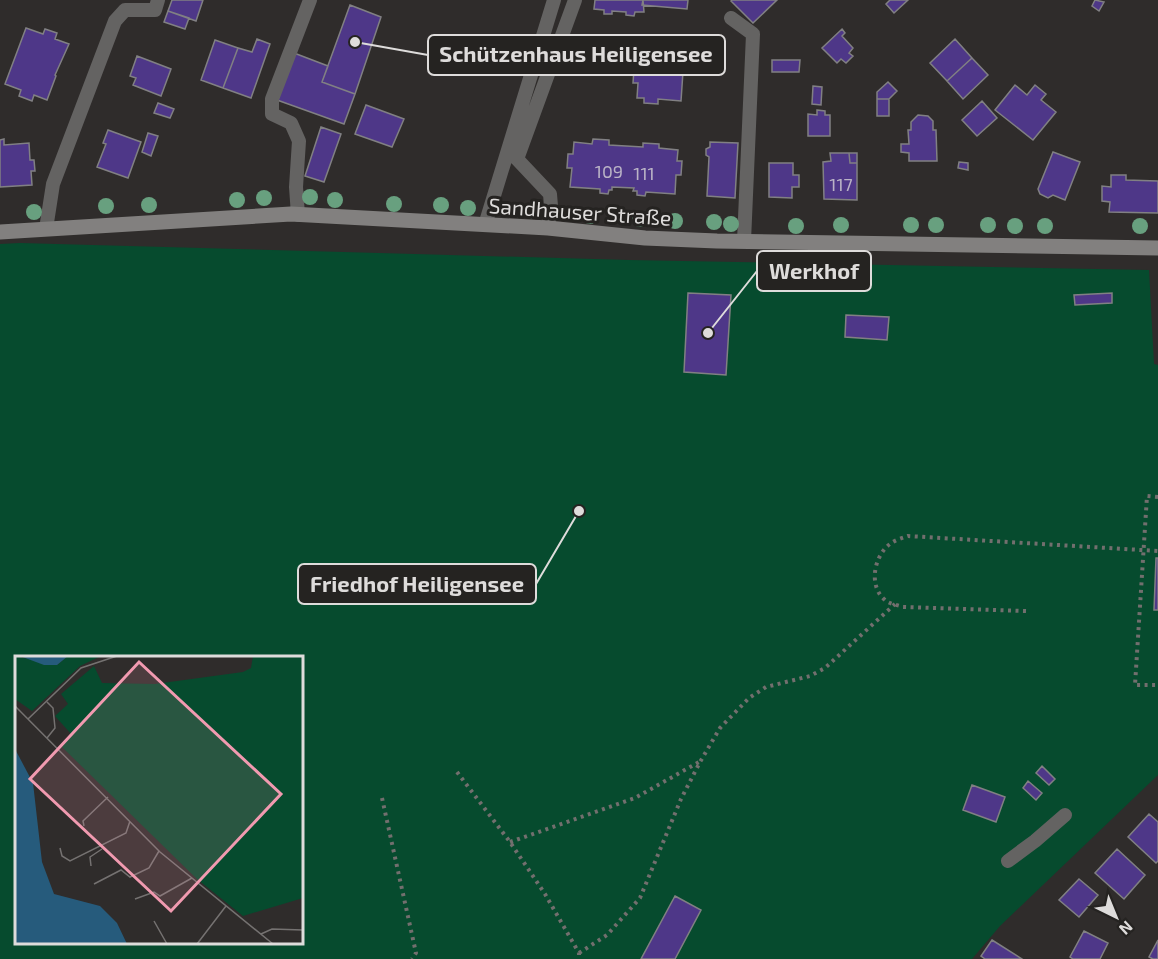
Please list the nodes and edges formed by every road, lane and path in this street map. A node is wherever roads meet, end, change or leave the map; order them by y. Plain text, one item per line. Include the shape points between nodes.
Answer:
1 (158, 0) edge
2 (310, 0) edge
3 (554, 0) edge
4 (575, 0) edge
5 (731, 18) dead end
6 (298, 215) junction
7 (485, 225) junction
8 (548, 228) junction
9 (46, 229) junction
10 (0, 232) edge
11 (744, 241) junction
12 (1158, 248) edge
13 (1158, 497) edge
14 (1143, 550) junction
15 (1158, 551) edge
16 (894, 604) junction
17 (1026, 611) dead end
18 (1158, 685) edge
19 (700, 762) junction
20 (457, 772) dead end
21 (382, 798) dead end
22 (1065, 815) dead end
23 (510, 842) junction
24 (1008, 861) dead end
25 (579, 956) edge
26 (412, 959) edge

1 - 9 lane via 155,10 125,10 115,21 53,184
2 - 6 lane via 272,99 272,114 291,123 299,141
3 - 7 lane
4 - 8 lane via 517,159 550,194
5 - 11 lane via 753,34
6 - 7 main road, Sandhauser Straße
6 - 9 main road, Sandhauser Straße
7 - 8 main road, Sandhauser Straße
8 - 11 main road, Sandhauser Straße via 645,238
9 - 10 main road, Sandhauser Straße
11 - 12 main road, Sandhauser Straße
13 - 14 path via 1147,496
14 - 15 path
14 - 16 path via 908,536 890,543 879,556 875,570 876,585 885,600
14 - 18 path via 1135,685
16 - 17 path
16 - 19 path via 825,668 810,676 766,687 749,698 720,728
19 - 23 path via 635,798
19 - 25 path via 640,898 607,935
20 - 23 path
21 - 26 path via 416,953
22 - 24 lane
23 - 25 path

